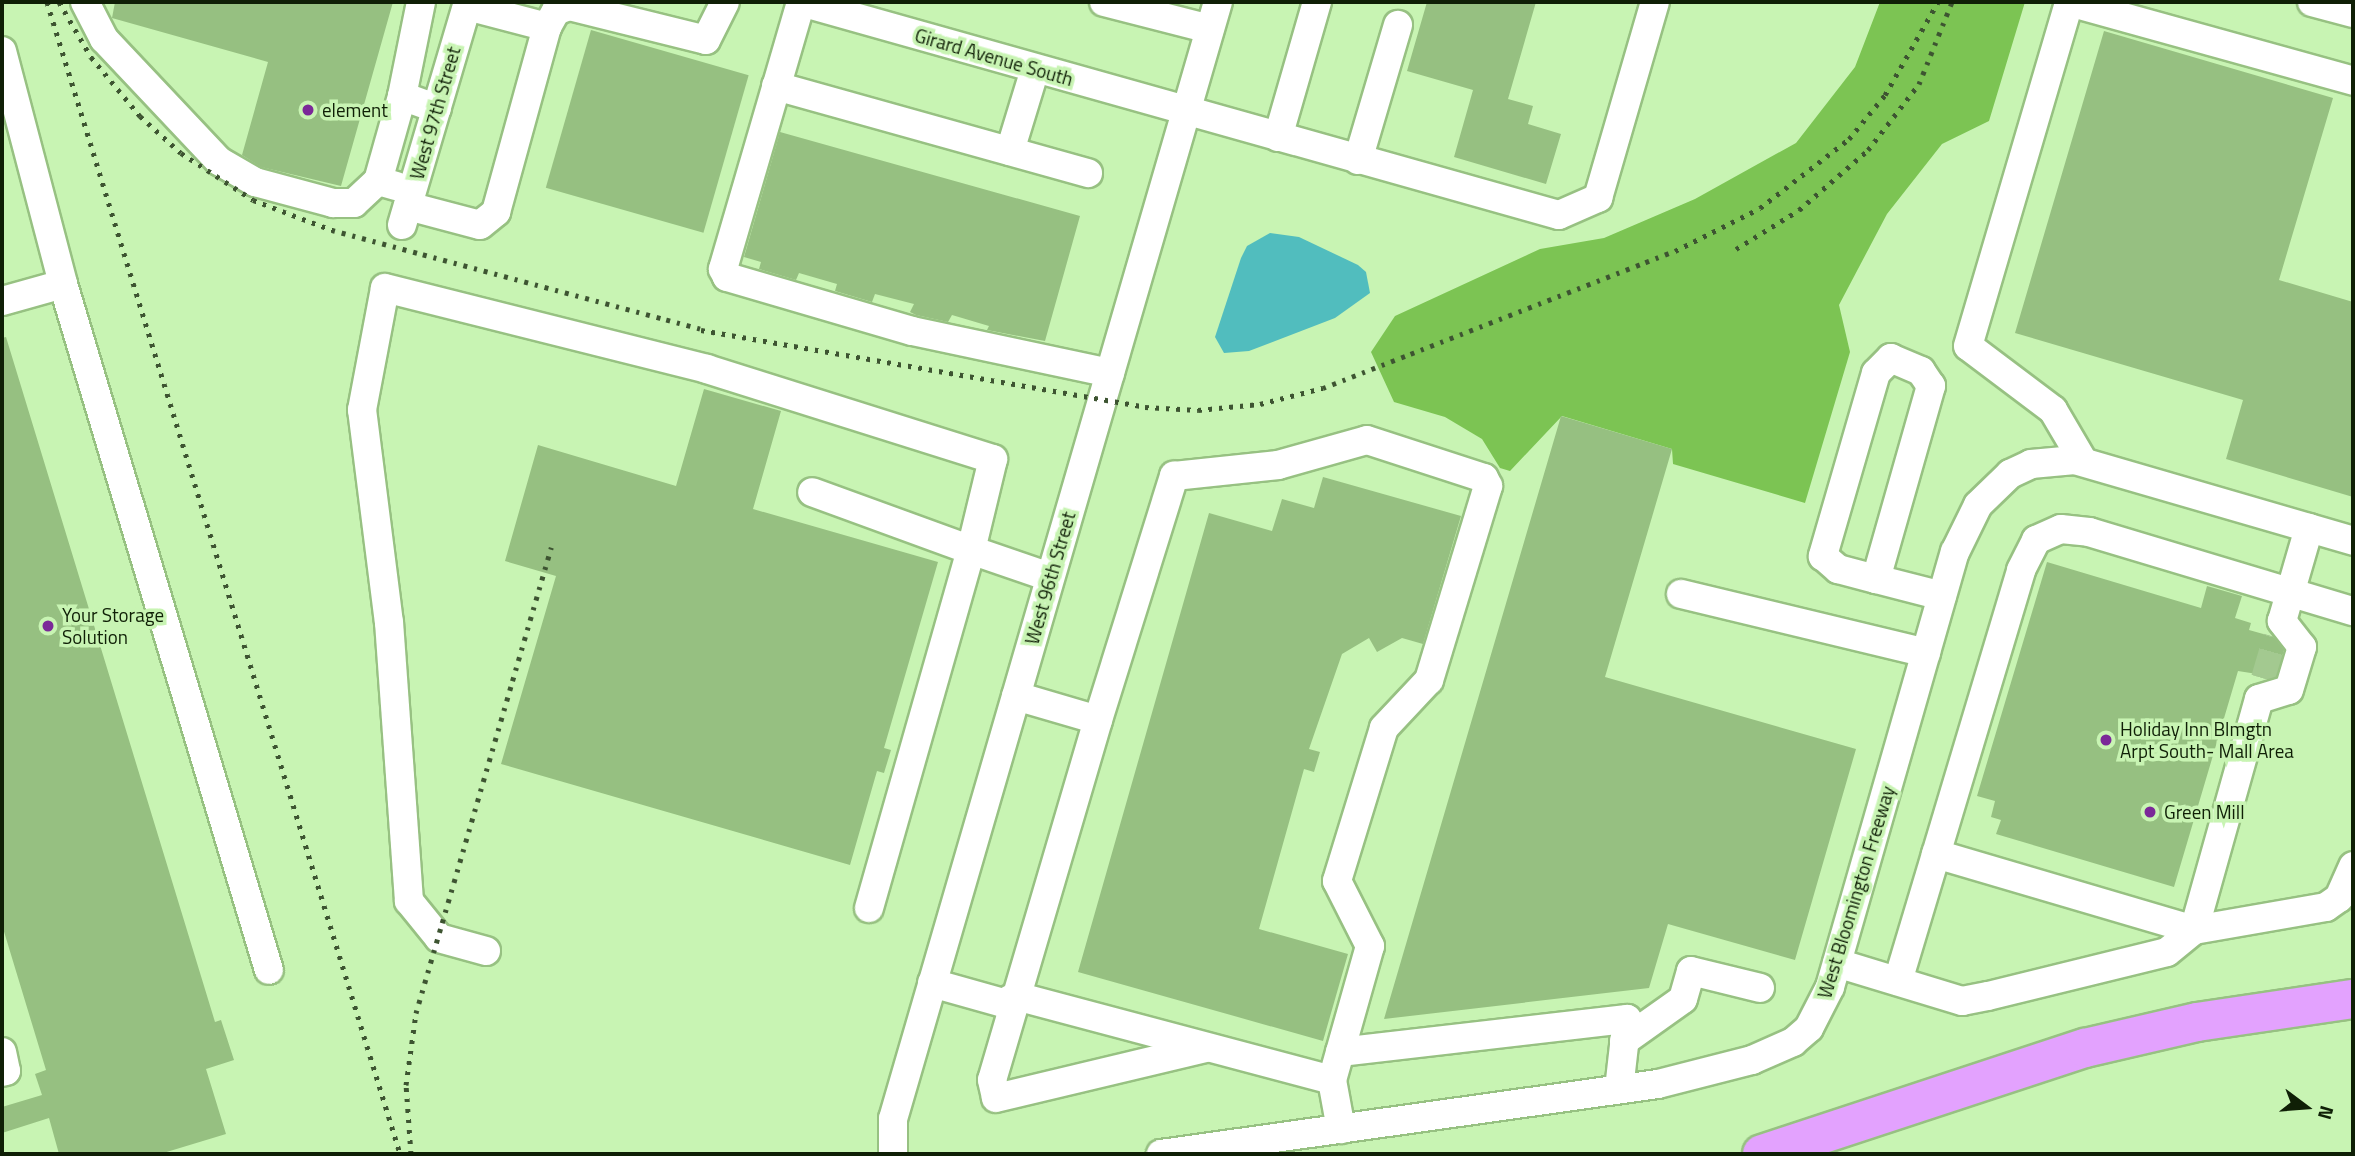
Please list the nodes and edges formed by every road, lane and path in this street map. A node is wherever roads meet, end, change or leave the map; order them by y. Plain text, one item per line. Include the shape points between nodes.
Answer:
1 (85, 2) edge
2 (421, 2) edge
3 (725, 2) edge
4 (801, 2) edge
5 (1104, 2) edge
6 (1218, 2) edge
7 (1317, 2) edge
8 (1655, 2) edge
9 (2312, 2) edge
10 (468, 4) edge
11 (875, 12) edge
12 (2353, 13) edge
13 (1398, 25) dead end
14 (547, 27) junction
15 (1210, 29) junction
16 (2, 51) edge
17 (1035, 69) junction
18 (2353, 81) edge
19 (776, 86) junction
20 (402, 96) junction
21 (437, 109) junction
22 (1186, 113) junction
23 (1278, 137) junction
24 (14, 141) edge
25 (1010, 151) junction
26 (1358, 160) junction
27 (1088, 173) dead end
28 (378, 181) junction
29 (408, 207) junction
30 (63, 284) junction
31 (2, 301) edge
32 (1110, 373) junction
33 (2083, 461) junction
34 (812, 492) dead end
35 (2309, 527) junction
36 (2353, 541) edge
37 (971, 550) junction
38 (1050, 578) junction
39 (1876, 579) junction
40 (2290, 592) junction
41 (1681, 594) dead end
42 (1942, 596) junction
43 (2353, 611) edge
44 (1926, 653) junction
45 (1016, 696) junction
46 (1098, 720) junction
47 (1936, 854) junction
48 (2353, 866) edge
49 (869, 908) dead end
50 (2193, 930) junction
51 (486, 951) dead end
52 (1837, 963) junction
53 (269, 970) dead end
54 (1898, 981) junction
55 (932, 983) junction
56 (1760, 988) dead end
57 (1016, 996) junction
58 (2353, 999) edge
59 (1624, 1041) junction
60 (1206, 1048) junction
61 (2, 1052) edge
62 (1340, 1052) junction
63 (2, 1072) edge
64 (1332, 1080) junction
65 (1619, 1089) junction
66 (1341, 1129) junction
67 (893, 1154) edge
68 (1161, 1154) edge
69 (1762, 1154) edge

1 - 28 street via 104,39 219,161 255,182 333,203 354,203
2 - 20 street
3 - 14 street via 706,40 569,6 556,12
4 - 11 street, Girard Avenue South
4 - 19 street
5 - 15 street
6 - 15 street, West 96th Street
7 - 23 street
8 - 26 street, Girard Avenue South via 1598,198 1580,210 1559,215
9 - 12 street
10 - 14 street
10 - 21 street, West 97th Street
11 - 17 street, Girard Avenue South
13 - 26 street
14 - 29 street via 496,212 480,225
15 - 22 street, West 96th Street
16 - 24 street
17 - 22 street, Girard Avenue South
17 - 25 street
18 - 33 street via 2069,2 1968,345 2053,410
19 - 25 street
19 - 32 street via 723,269 727,277 912,331
20 - 21 street
20 - 28 street
21 - 29 street, West 97th Street
22 - 23 street, Girard Avenue South
22 - 32 street, West 96th Street
23 - 26 street, Girard Avenue South
24 - 30 street
25 - 27 street
28 - 29 street
30 - 31 street
30 - 53 street
32 - 38 street, West 96th Street
33 - 35 street, West Bloomington Freeway
33 - 42 street, West Bloomington Freeway via 2031,464 1995,486 1965,527
34 - 37 street
35 - 36 street, West Bloomington Freeway
35 - 40 street
37 - 38 street
37 - 49 street
37 - 51 street via 993,459 707,369 385,288 370,343 362,410 389,623 410,901 439,938
38 - 45 street, West 96th Street
39 - 39 street via 1838,569 1823,556 1875,373 1891,358 1921,371 1931,386
39 - 42 street
40 - 43 street
40 - 47 street via 2089,532 2061,529 2036,540 2021,570
40 - 50 street via 2279,630 2302,647 2289,690 2262,689
41 - 44 street
42 - 44 street, West Bloomington Freeway
44 - 52 street, West Bloomington Freeway
45 - 46 street
45 - 55 street, West 96th Street
46 - 57 street
46 - 62 street via 1174,476 1278,465 1367,440 1484,478 1488,486 1429,680 1384,727 1337,881 1370,946
47 - 50 street
47 - 54 street
48 - 50 street via 2339,898 2326,907
50 - 54 street via 2167,951 1962,1001
52 - 54 street
52 - 65 street, West Bloomington Freeway via 1821,1008 1793,1042 1711,1072
55 - 57 street via 1003,1003
55 - 67 street, West 96th Street via 893,1119
56 - 59 street via 1691,971 1683,999
57 - 60 street
57 - 60 street via 992,1080 996,1098
58 - 69 highway via 2197,1022 2085,1048
59 - 62 street via 1627,1019
59 - 65 street
60 - 64 street
61 - 63 street via 6,1071
62 - 64 street
64 - 66 street
65 - 66 street, West Bloomington Freeway
66 - 68 street, West Bloomington Freeway

